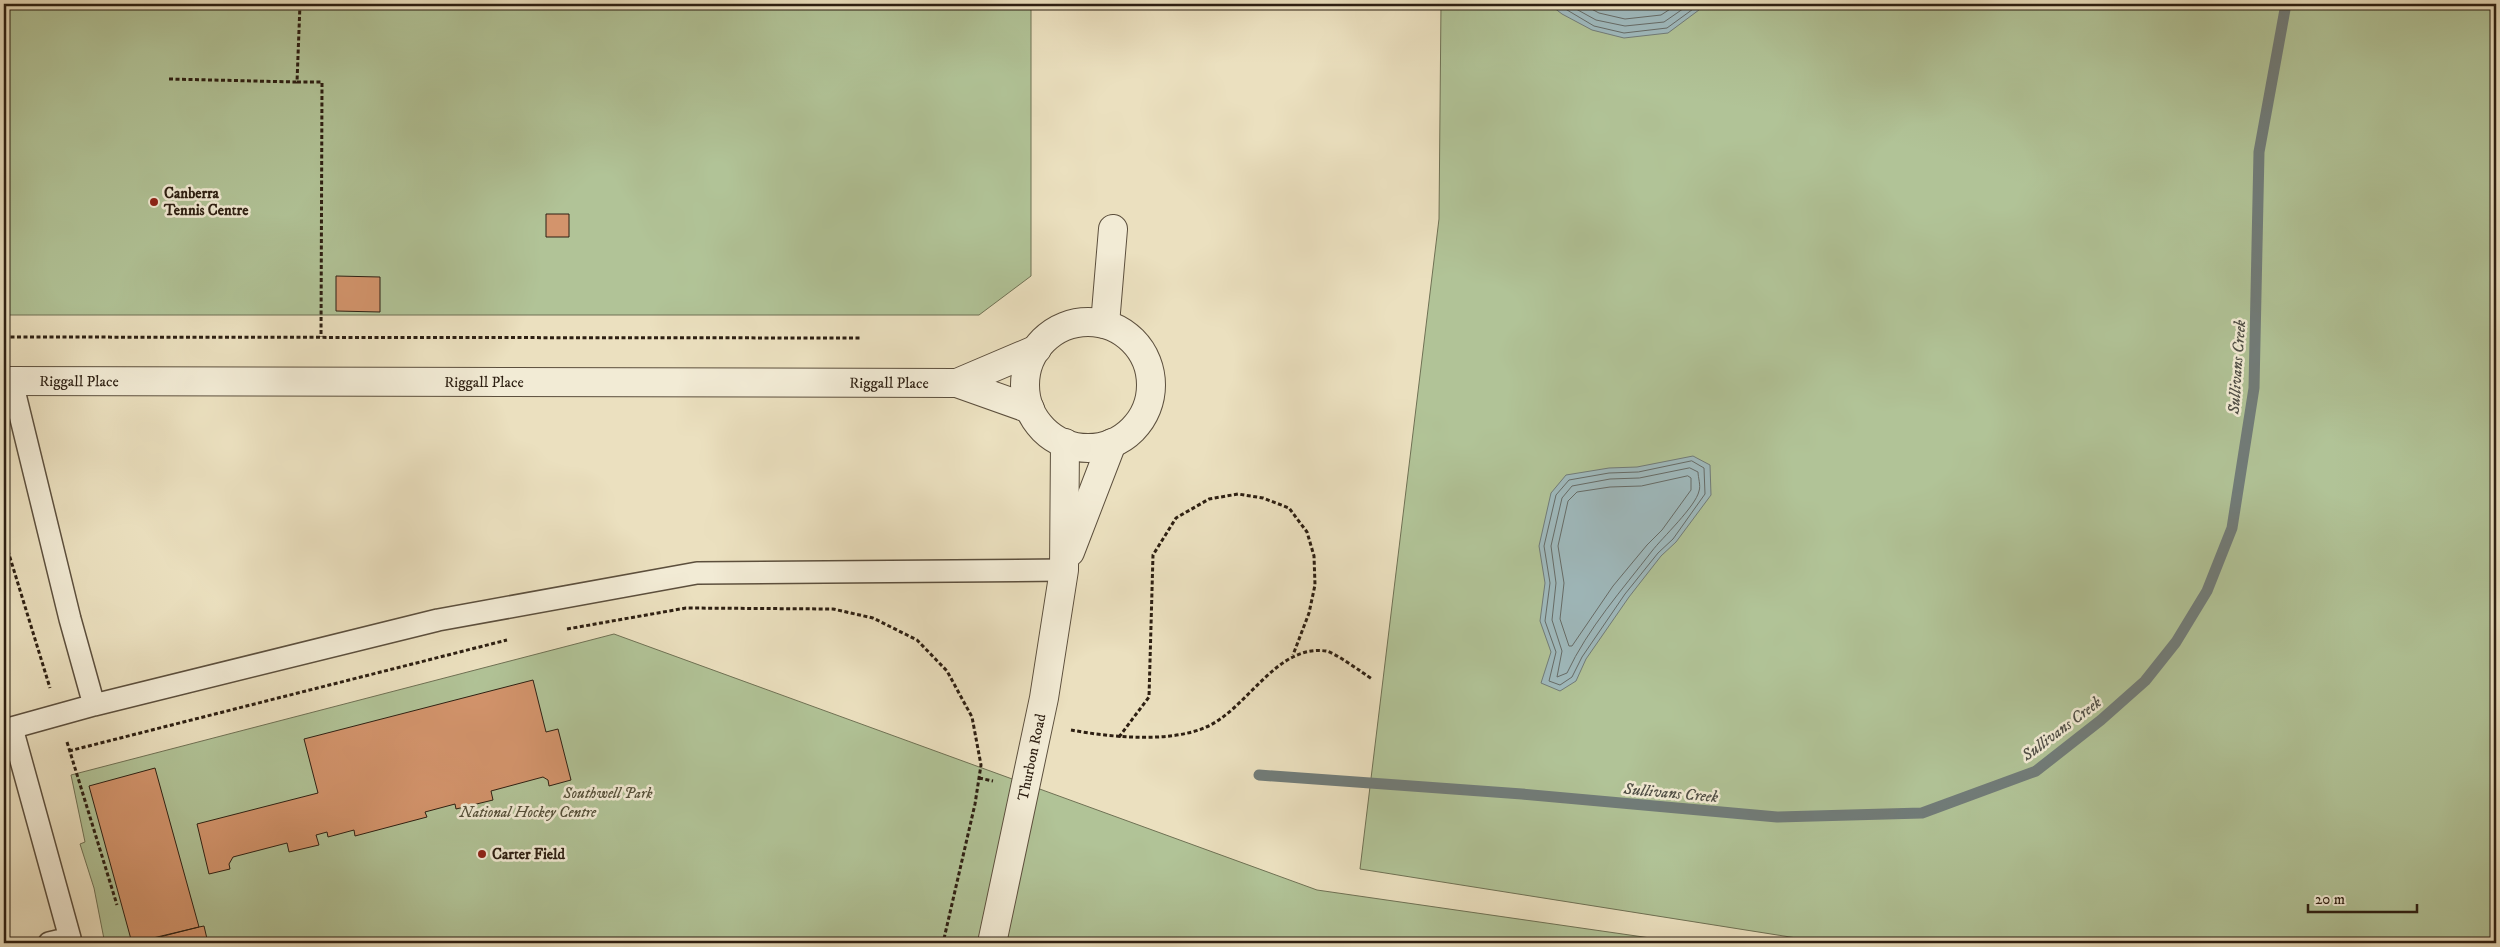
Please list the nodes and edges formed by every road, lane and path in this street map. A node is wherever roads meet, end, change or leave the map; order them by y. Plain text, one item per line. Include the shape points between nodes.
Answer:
1 (300, 4) edge
2 (169, 79) dead end
3 (297, 82) junction
4 (1113, 230) dead end
5 (1105, 324) junction
6 (4, 337) edge
7 (321, 337) junction
8 (862, 338) dead end
9 (1037, 349) junction
10 (6, 383) edge
11 (957, 383) junction
12 (1030, 409) junction
13 (1112, 442) junction
14 (1065, 443) junction
15 (1064, 570) junction
16 (563, 630) dead end
17 (515, 639) dead end
18 (1293, 655) junction
19 (1372, 679) dead end
20 (94, 705) junction
21 (1039, 722) junction
22 (8, 729) edge
23 (1119, 737) junction
24 (69, 751) dead end
25 (49, 943) edge
26 (943, 943) edge
27 (992, 943) edge

1 - 3 path
2 - 3 path
3 - 7 path via 322,82
4 - 5 street
5 - 9 street via 1067,325 1050,335
5 - 13 street via 1123,332 1138,345 1148,362 1152,381 1150,400 1142,418 1129,433
6 - 7 path
7 - 8 path
9 - 11 street, Riggall Place
9 - 12 street via 1026,381
10 - 11 street, Riggall Place
10 - 20 lane
11 - 12 street, Riggall Place
12 - 14 street via 1038,423
13 - 14 street via 1097,447
13 - 15 street, Thurbon Road
14 - 15 street, Thurbon Road
15 - 20 lane via 697,573 438,620
15 - 21 street, Thurbon Road
16 - 26 path via 686,608 833,609 873,618 917,640 947,671 972,717 981,764
17 - 24 path
18 - 19 path via 1327,651
18 - 23 path via 1231,711 1204,728 1176,735
18 - 23 path via 1309,613 1315,585 1314,556 1307,532 1289,508 1263,498 1238,494 1209,499 1176,518 1154,555 1149,697
20 - 22 lane
21 - 23 path
21 - 27 street, Thurbon Road
22 - 25 lane via 70,938

